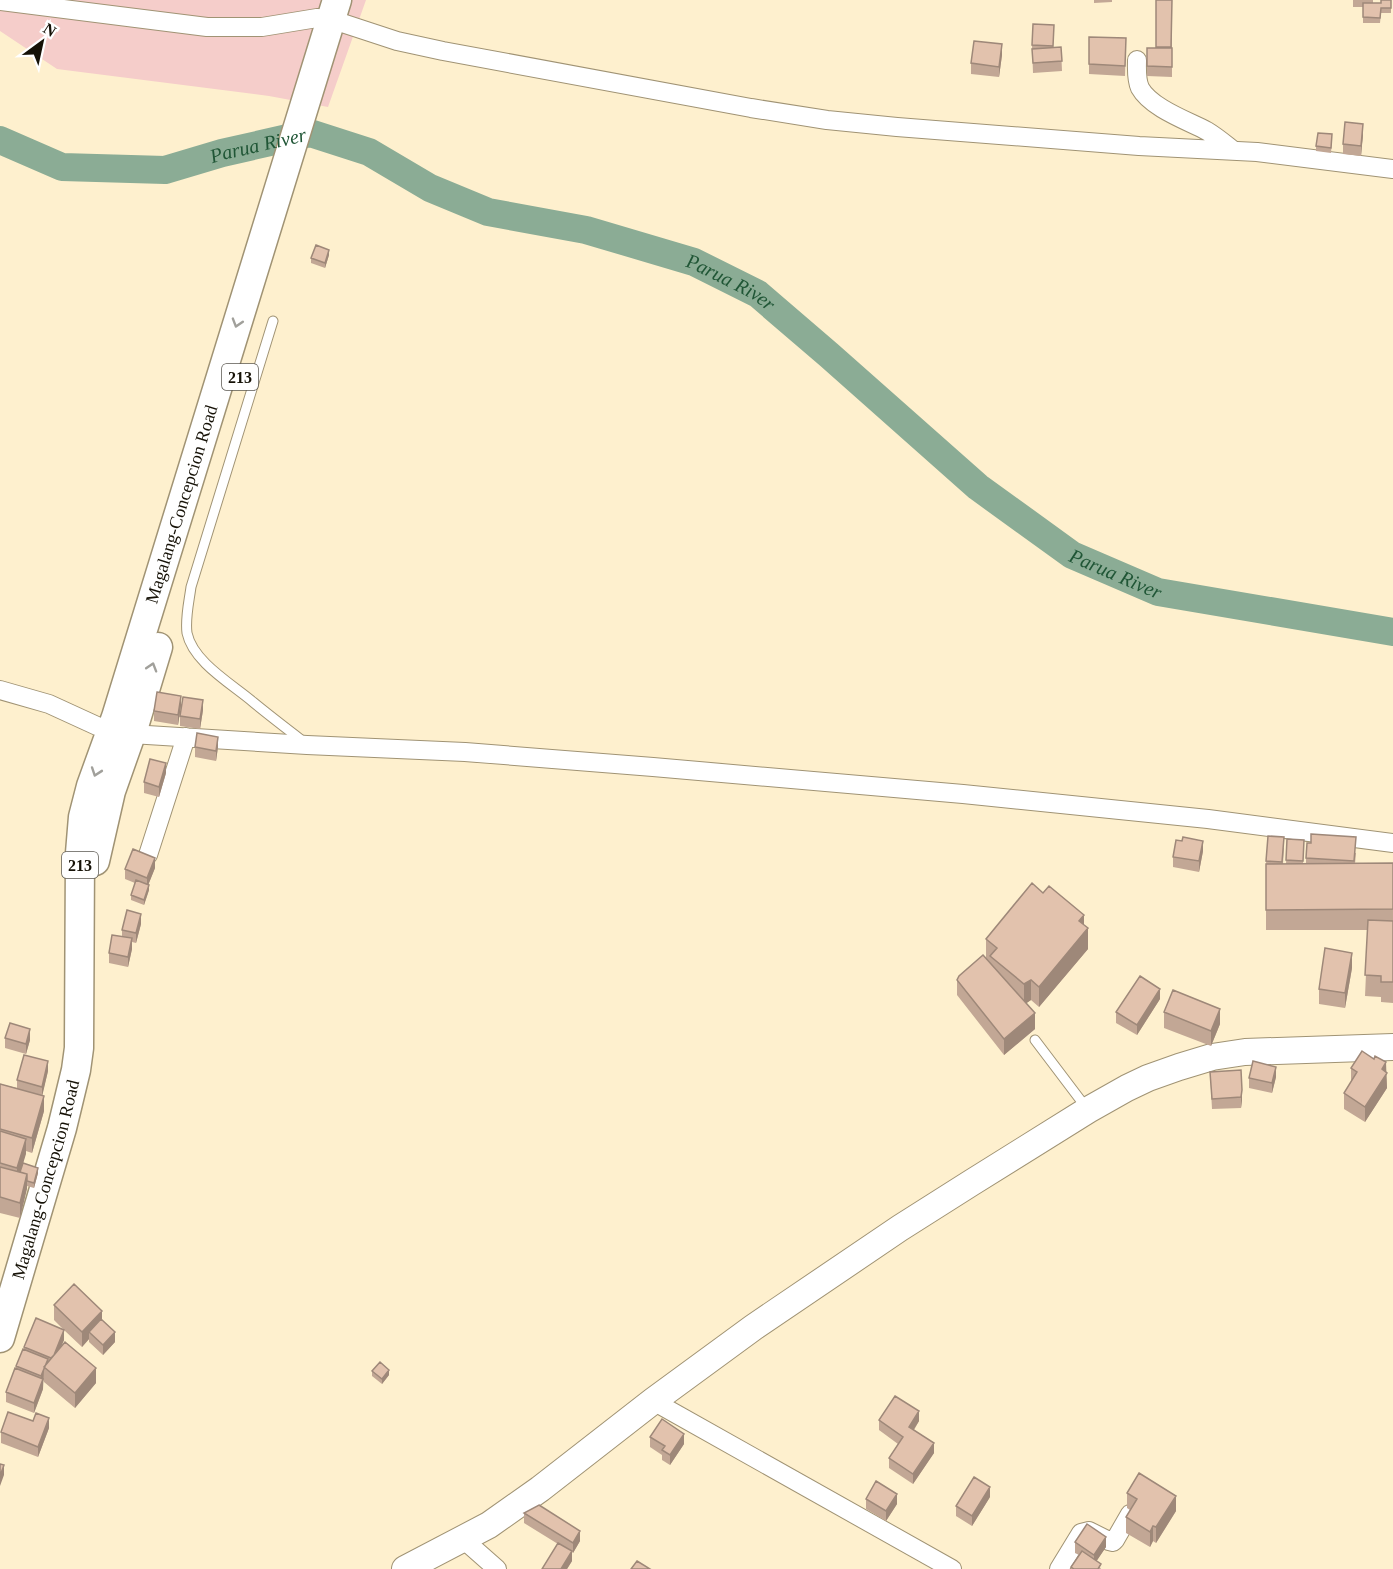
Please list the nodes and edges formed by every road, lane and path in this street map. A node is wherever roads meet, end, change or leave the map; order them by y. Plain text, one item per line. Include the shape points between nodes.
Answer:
1 (0, 1) edge
2 (340, 17) edge
3 (1137, 60) dead end
4 (1234, 151) junction
5 (1393, 169) edge
6 (273, 321) dead end
7 (0, 690) edge
8 (123, 726) junction
9 (186, 737) junction
10 (307, 745) junction
11 (1393, 843) edge
12 (148, 855) edge
13 (1035, 1040) dead end
14 (1393, 1047) edge
15 (1088, 1110) junction
16 (0, 1338) edge
17 (653, 1401) junction
18 (1130, 1514) edge
19 (463, 1539) junction
20 (405, 1569) edge
21 (497, 1569) edge
22 (952, 1569) edge
23 (1059, 1569) edge

1 - 2 street via 207,27 262,27
2 - 4 street via 397,41 826,120
2 - 8 main road, Magalang-Concepcion Road / 213
3 - 4 street via 1137,77 1145,95
4 - 5 street
6 - 10 lane via 191,587 186,622 191,645 200,657
7 - 8 street via 50,704 98,726
8 - 9 street
8 - 16 main road, Magalang-Concepcion Road / 213 via 91,786 83,817 76,1070
9 - 10 street
9 - 12 street
10 - 11 street via 555,759 951,793 1208,819
13 - 15 lane
14 - 15 street via 1245,1052 1212,1058 1148,1078
15 - 17 street via 900,1228
17 - 19 street via 515,1507
17 - 22 street
18 - 23 street via 1113,1542 1089,1531 1081,1533
19 - 20 street
19 - 21 street

